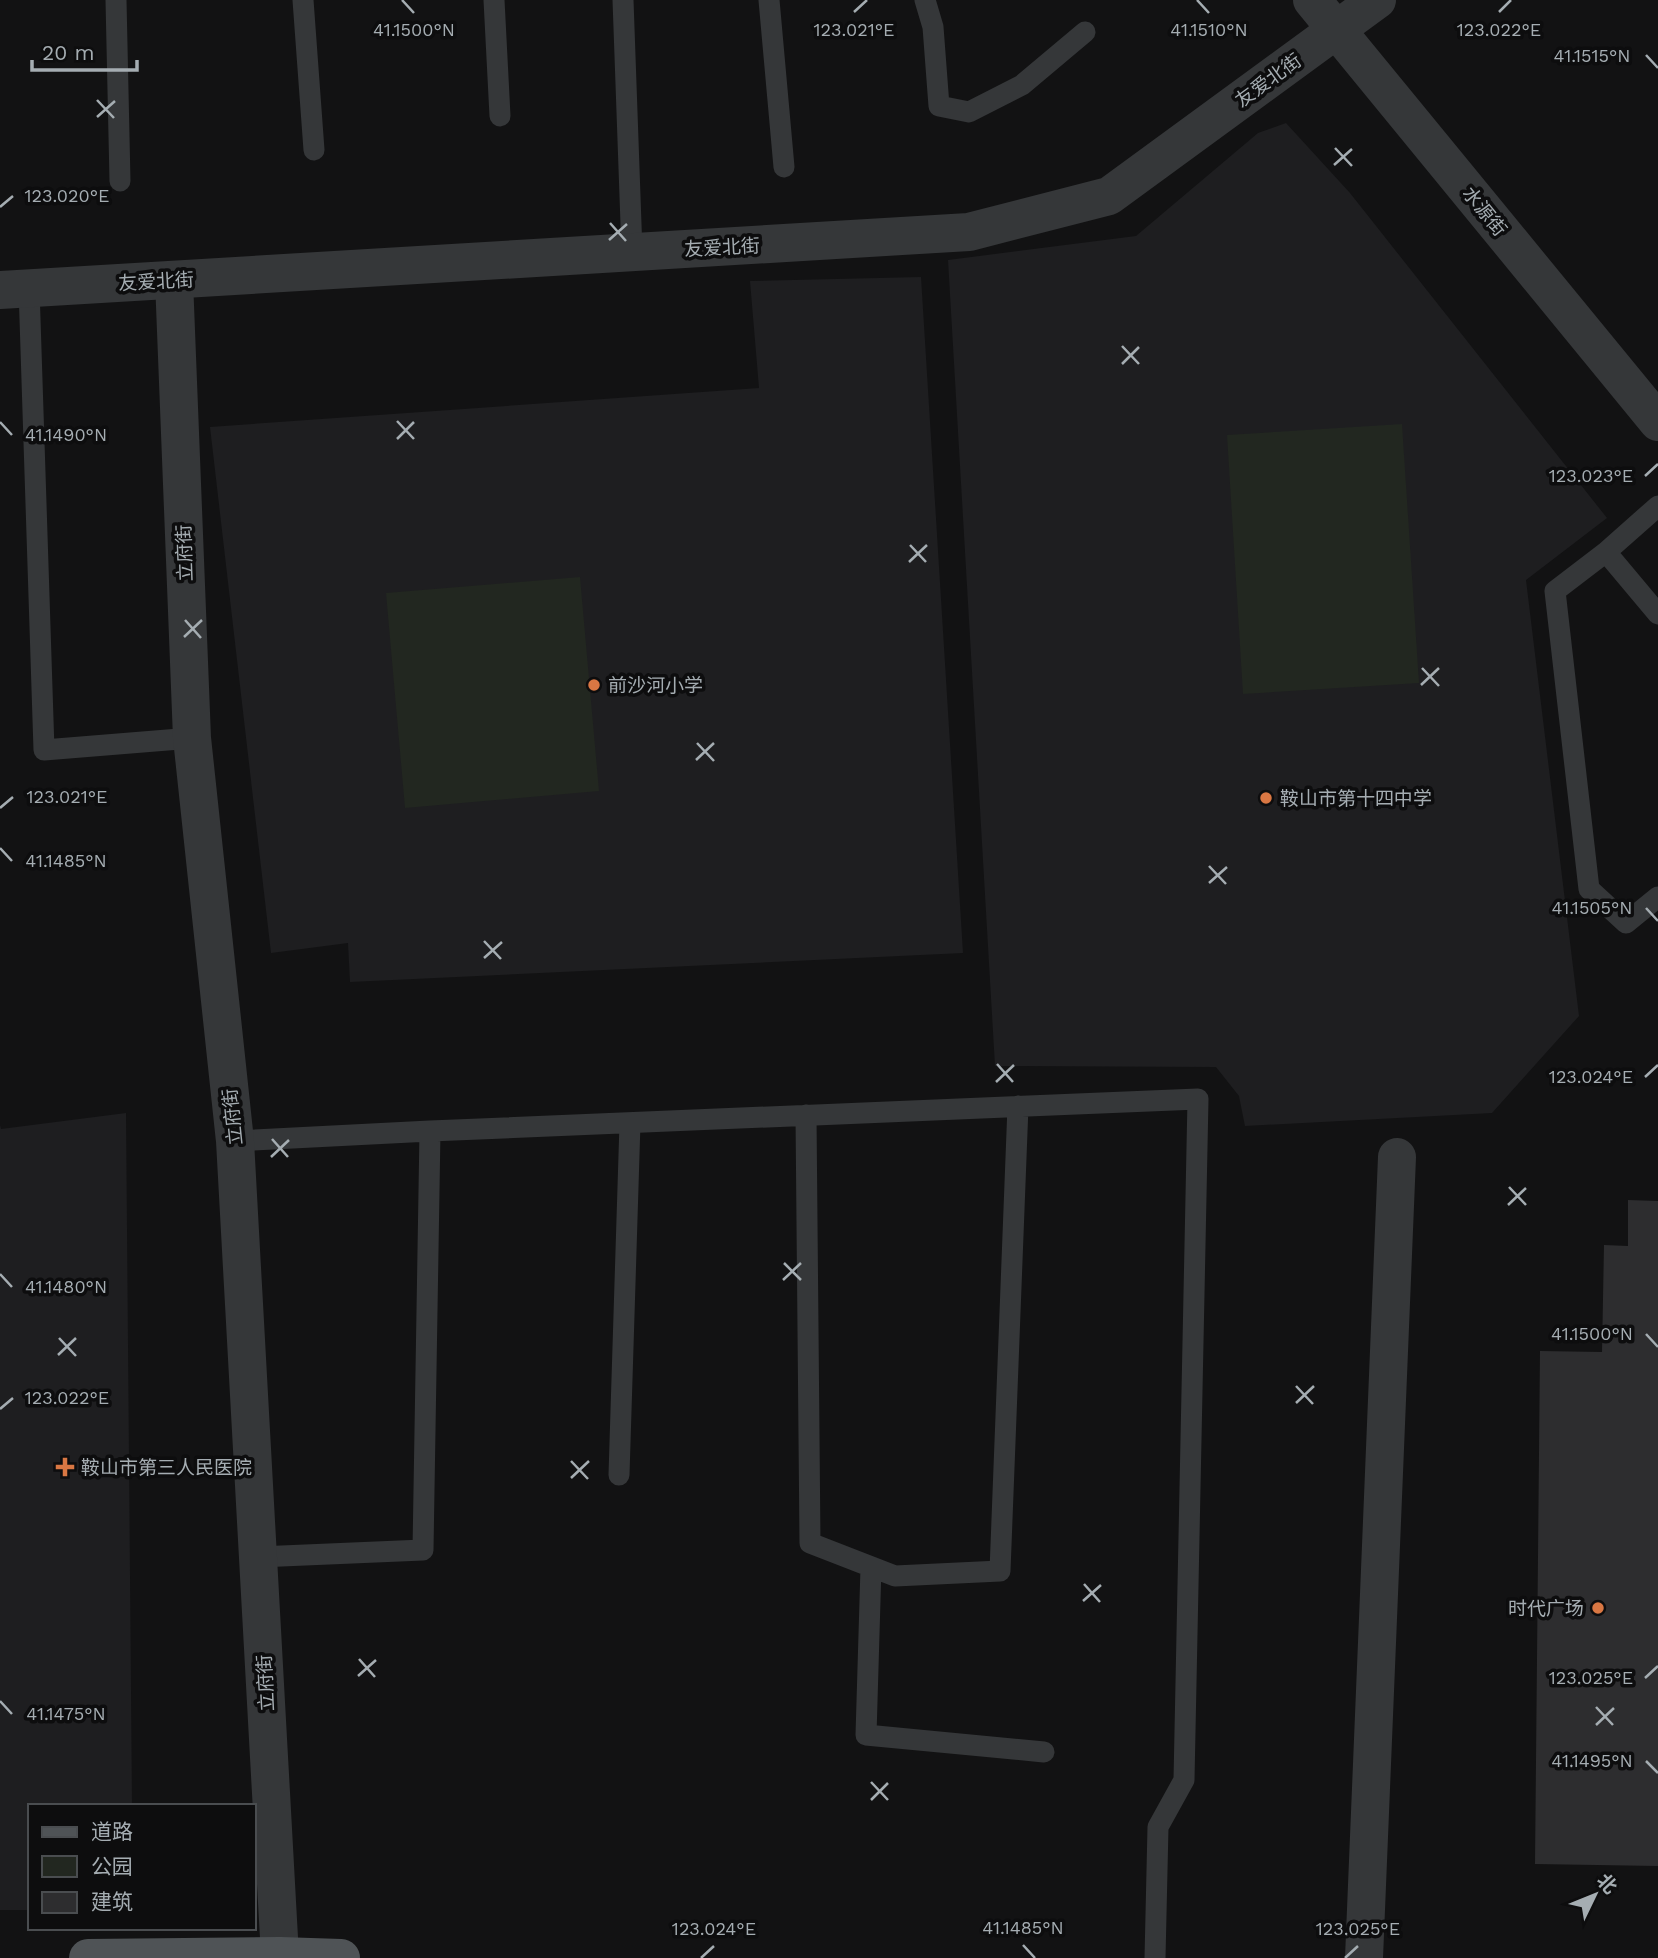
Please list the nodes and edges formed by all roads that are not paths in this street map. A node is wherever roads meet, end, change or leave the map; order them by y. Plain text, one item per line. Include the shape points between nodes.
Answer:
1 (116, 0) edge
2 (303, 0) edge
3 (494, 0) edge
4 (623, 0) edge
5 (769, 0) edge
6 (925, 0) edge
7 (1312, 0) edge
8 (1377, 0) edge
9 (1336, 30) junction
10 (1085, 32) dead end
11 (500, 116) dead end
12 (314, 150) dead end
13 (784, 167) dead end
14 (120, 181) dead end
15 (632, 252) junction
16 (174, 280) junction
17 (15, 289) edge
18 (1658, 422) edge
19 (1658, 506) edge
20 (1606, 552) junction
21 (1658, 614) edge
22 (192, 738) junction
23 (1658, 897) edge
24 (1018, 1106) junction
25 (806, 1115) junction
26 (630, 1123) junction
27 (430, 1131) junction
28 (235, 1141) junction
29 (1397, 1157) dead end
30 (620, 1475) dead end
31 (258, 1557) junction
32 (871, 1567) junction
33 (1044, 1752) dead end
34 (280, 1956) junction
35 (88, 1958) edge
36 (341, 1958) edge
37 (1155, 1958) edge
38 (1364, 1958) edge

1 - 14 lane
2 - 12 lane
3 - 11 lane
4 - 15 lane
5 - 13 lane
6 - 10 lane via 933,27 939,106 969,113 1022,85
7 - 9 street, 水源街
8 - 9 street, 友爱北街
9 - 15 street, 友爱北街 via 1109,196 970,232
9 - 18 street, 水源街
15 - 16 street, 友爱北街
16 - 17 street, 友爱北街
16 - 22 street, 立府街
17 - 22 lane via 44,750
19 - 20 lane
20 - 21 lane
20 - 23 lane via 1555,591 1589,889 1626,923
22 - 28 street, 立府街
24 - 25 lane
24 - 32 lane via 1000,1571 895,1576
24 - 37 lane via 1198,1099 1184,1780 1158,1827
25 - 26 lane
25 - 32 lane via 810,1543
26 - 27 lane
26 - 30 lane
27 - 28 lane
27 - 31 lane via 423,1550
28 - 31 street, 立府街
29 - 38 street
31 - 34 street, 立府街
32 - 33 lane via 866,1735
34 - 35 main road
34 - 36 main road

